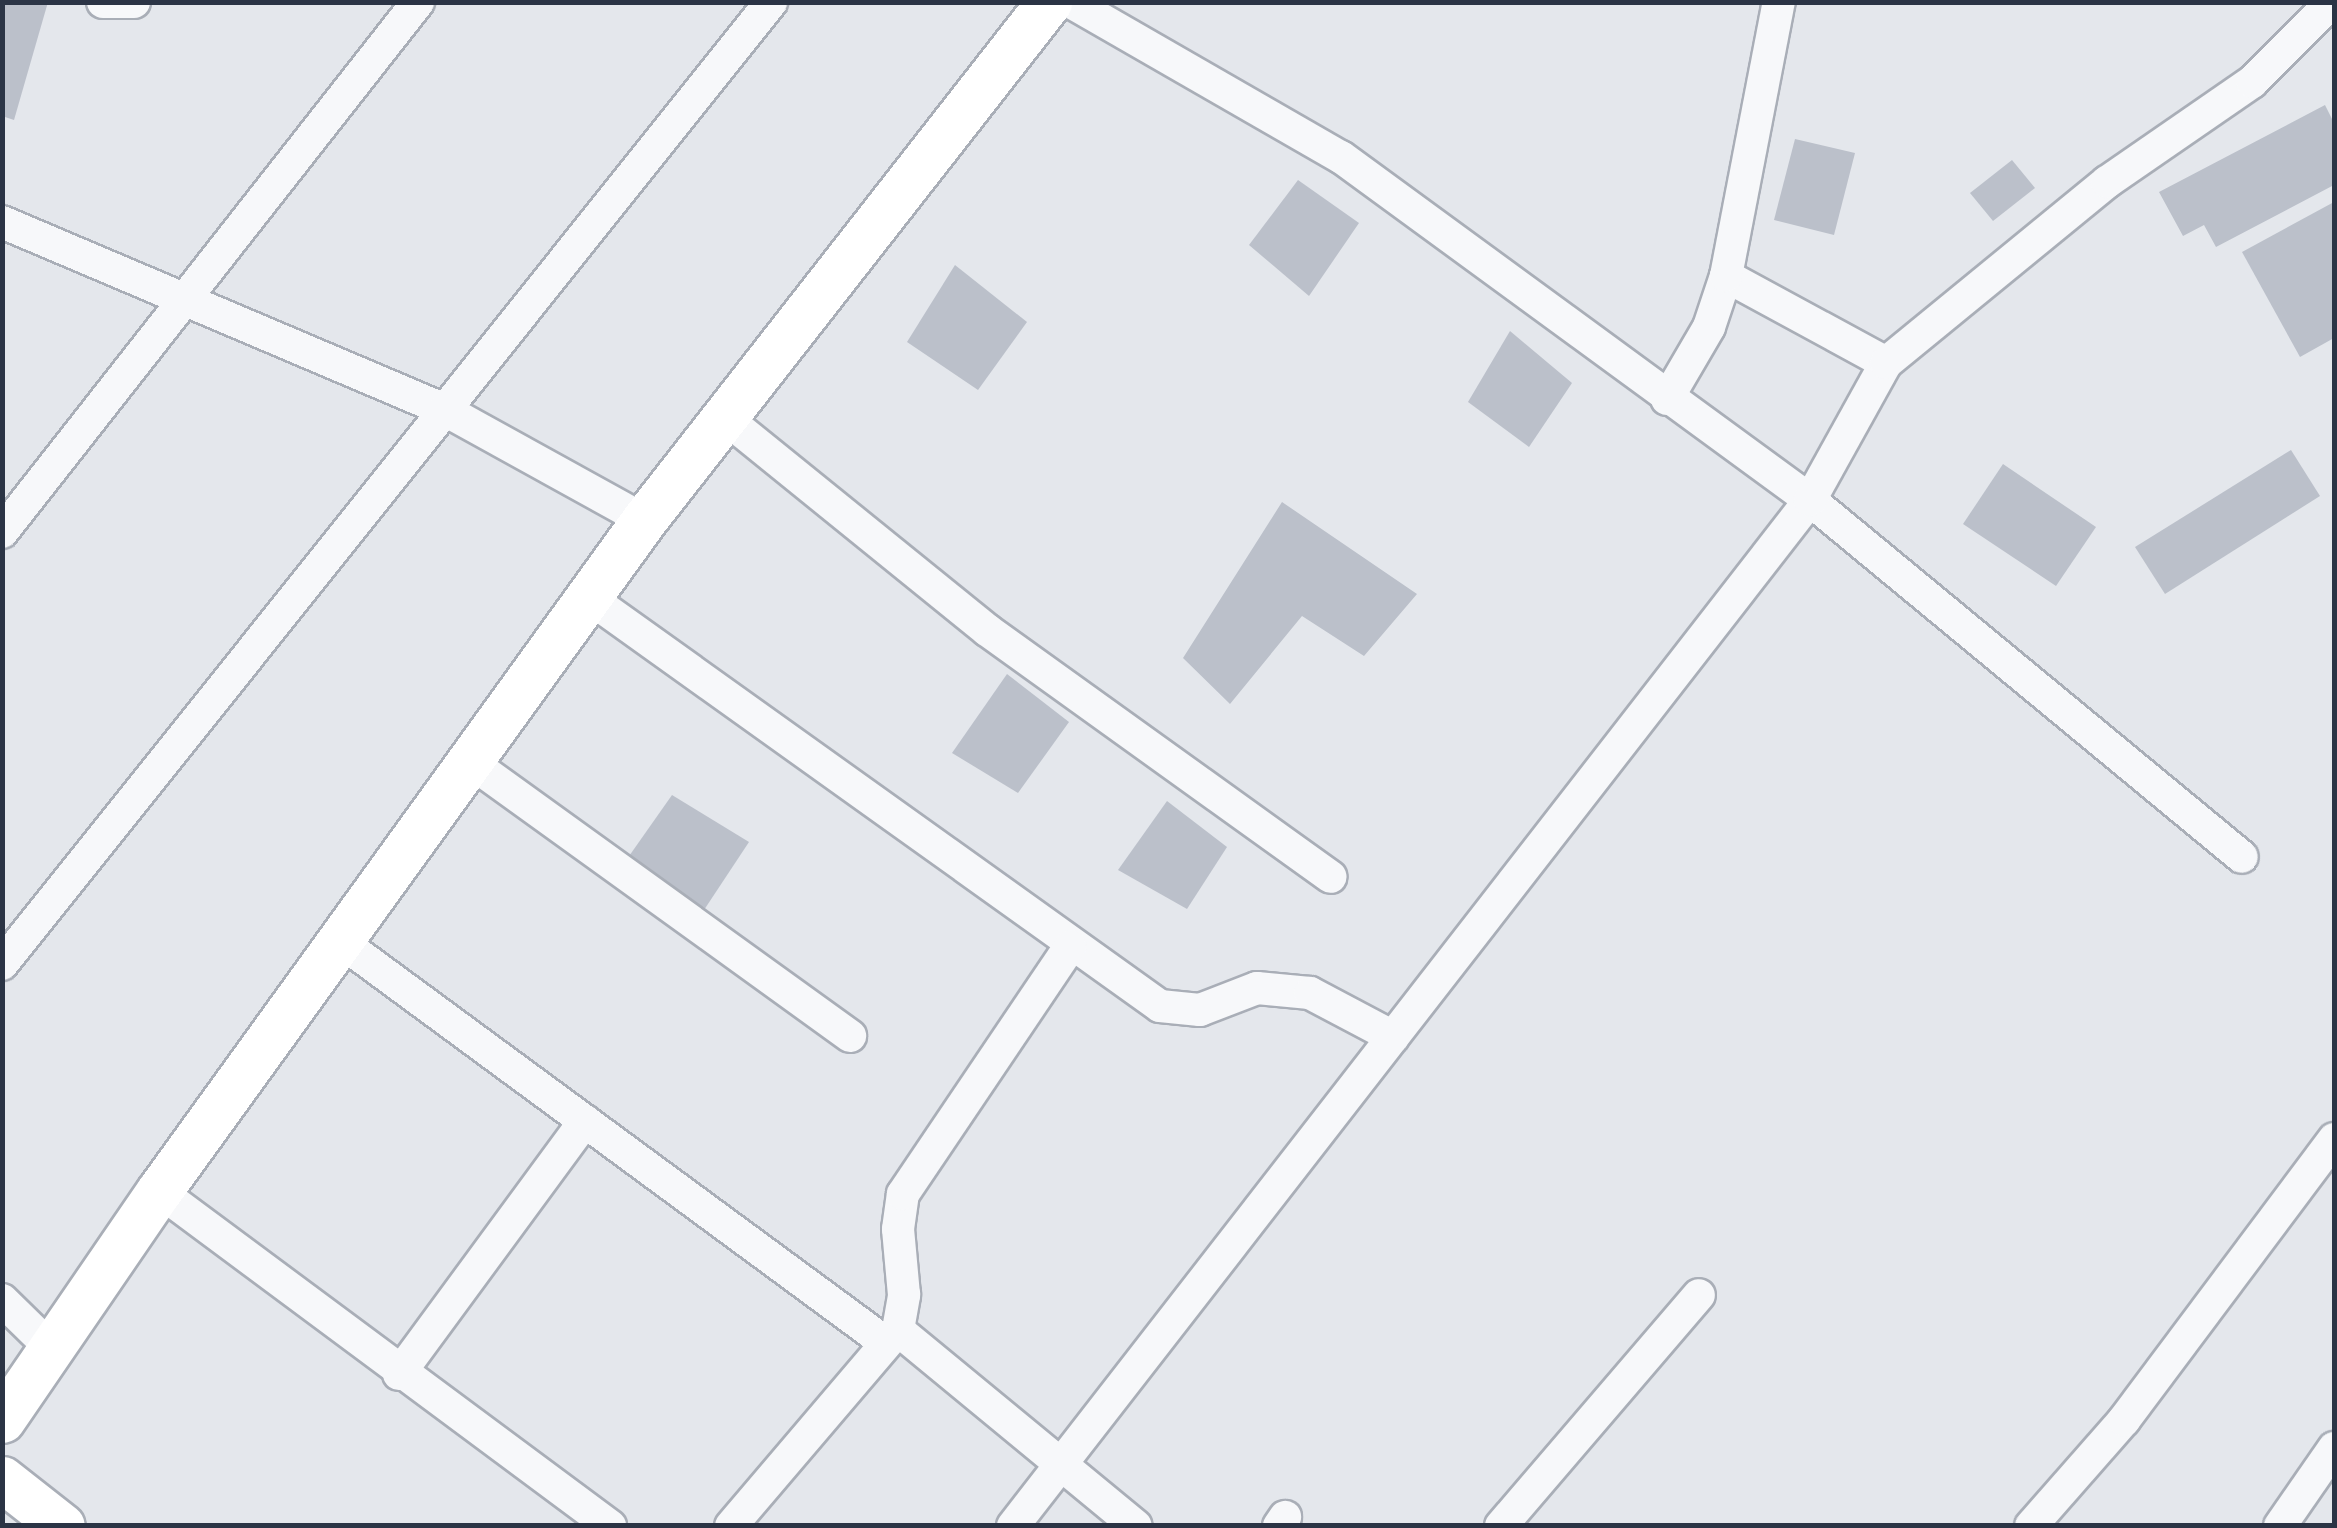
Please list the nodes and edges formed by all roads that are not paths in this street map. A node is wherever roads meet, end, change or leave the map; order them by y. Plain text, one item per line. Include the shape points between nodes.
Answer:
1 (103, 2) edge
2 (134, 2) edge
3 (418, 2) edge
4 (771, 2) edge
5 (1049, 2) edge
6 (1072, 2) edge
7 (1779, 2) edge
8 (2332, 2) edge
9 (2, 222) edge
10 (1726, 276) junction
11 (183, 296) junction
12 (1886, 363) junction
13 (1668, 399) junction
14 (446, 410) junction
15 (724, 418) junction
16 (1810, 500) junction
17 (644, 520) junction
18 (2, 532) edge
19 (588, 597) junction
20 (470, 761) junction
21 (2242, 857) dead end
22 (1331, 878) dead end
23 (340, 941) junction
24 (1070, 946) junction
25 (2, 964) edge
26 (850, 1036) dead end
27 (1393, 1036) junction
28 (585, 1121) junction
29 (2334, 1138) edge
30 (159, 1191) junction
31 (1699, 1295) dead end
32 (2, 1300) edge
33 (892, 1336) junction
34 (51, 1348) junction
35 (398, 1374) junction
36 (2, 1420) edge
37 (2334, 1448) edge
38 (1063, 1466) junction
39 (2, 1480) edge
40 (62, 1526) edge
41 (610, 1526) edge
42 (731, 1526) edge
43 (1013, 1526) edge
44 (1136, 1526) edge
45 (1501, 1526) edge
46 (2032, 1526) edge
47 (2280, 1526) edge

1 - 2 street
3 - 11 street
4 - 14 street
5 - 15 street
6 - 13 street via 1340,158
7 - 10 street
8 - 12 street via 2252,82 2107,182
9 - 11 street
10 - 12 street
10 - 13 street via 1709,327
11 - 14 street
11 - 18 street
12 - 16 street
13 - 16 street
14 - 17 street
14 - 25 street
15 - 17 street
15 - 22 street via 986,630
16 - 21 street
16 - 27 street
17 - 19 street
19 - 20 street
19 - 24 street
20 - 23 street
20 - 26 street
23 - 28 street
23 - 30 street
24 - 27 street via 1160,1006 1200,1010 1256,988 1310,992
24 - 33 street via 903,1194 898,1229 904,1295
27 - 38 street
28 - 33 street
28 - 35 street
29 - 46 street via 2124,1420
30 - 34 street
30 - 35 street
31 - 45 street
32 - 34 street
33 - 38 street
33 - 42 street
34 - 36 street
35 - 41 street
37 - 47 street
38 - 43 street
38 - 44 street
39 - 40 street

